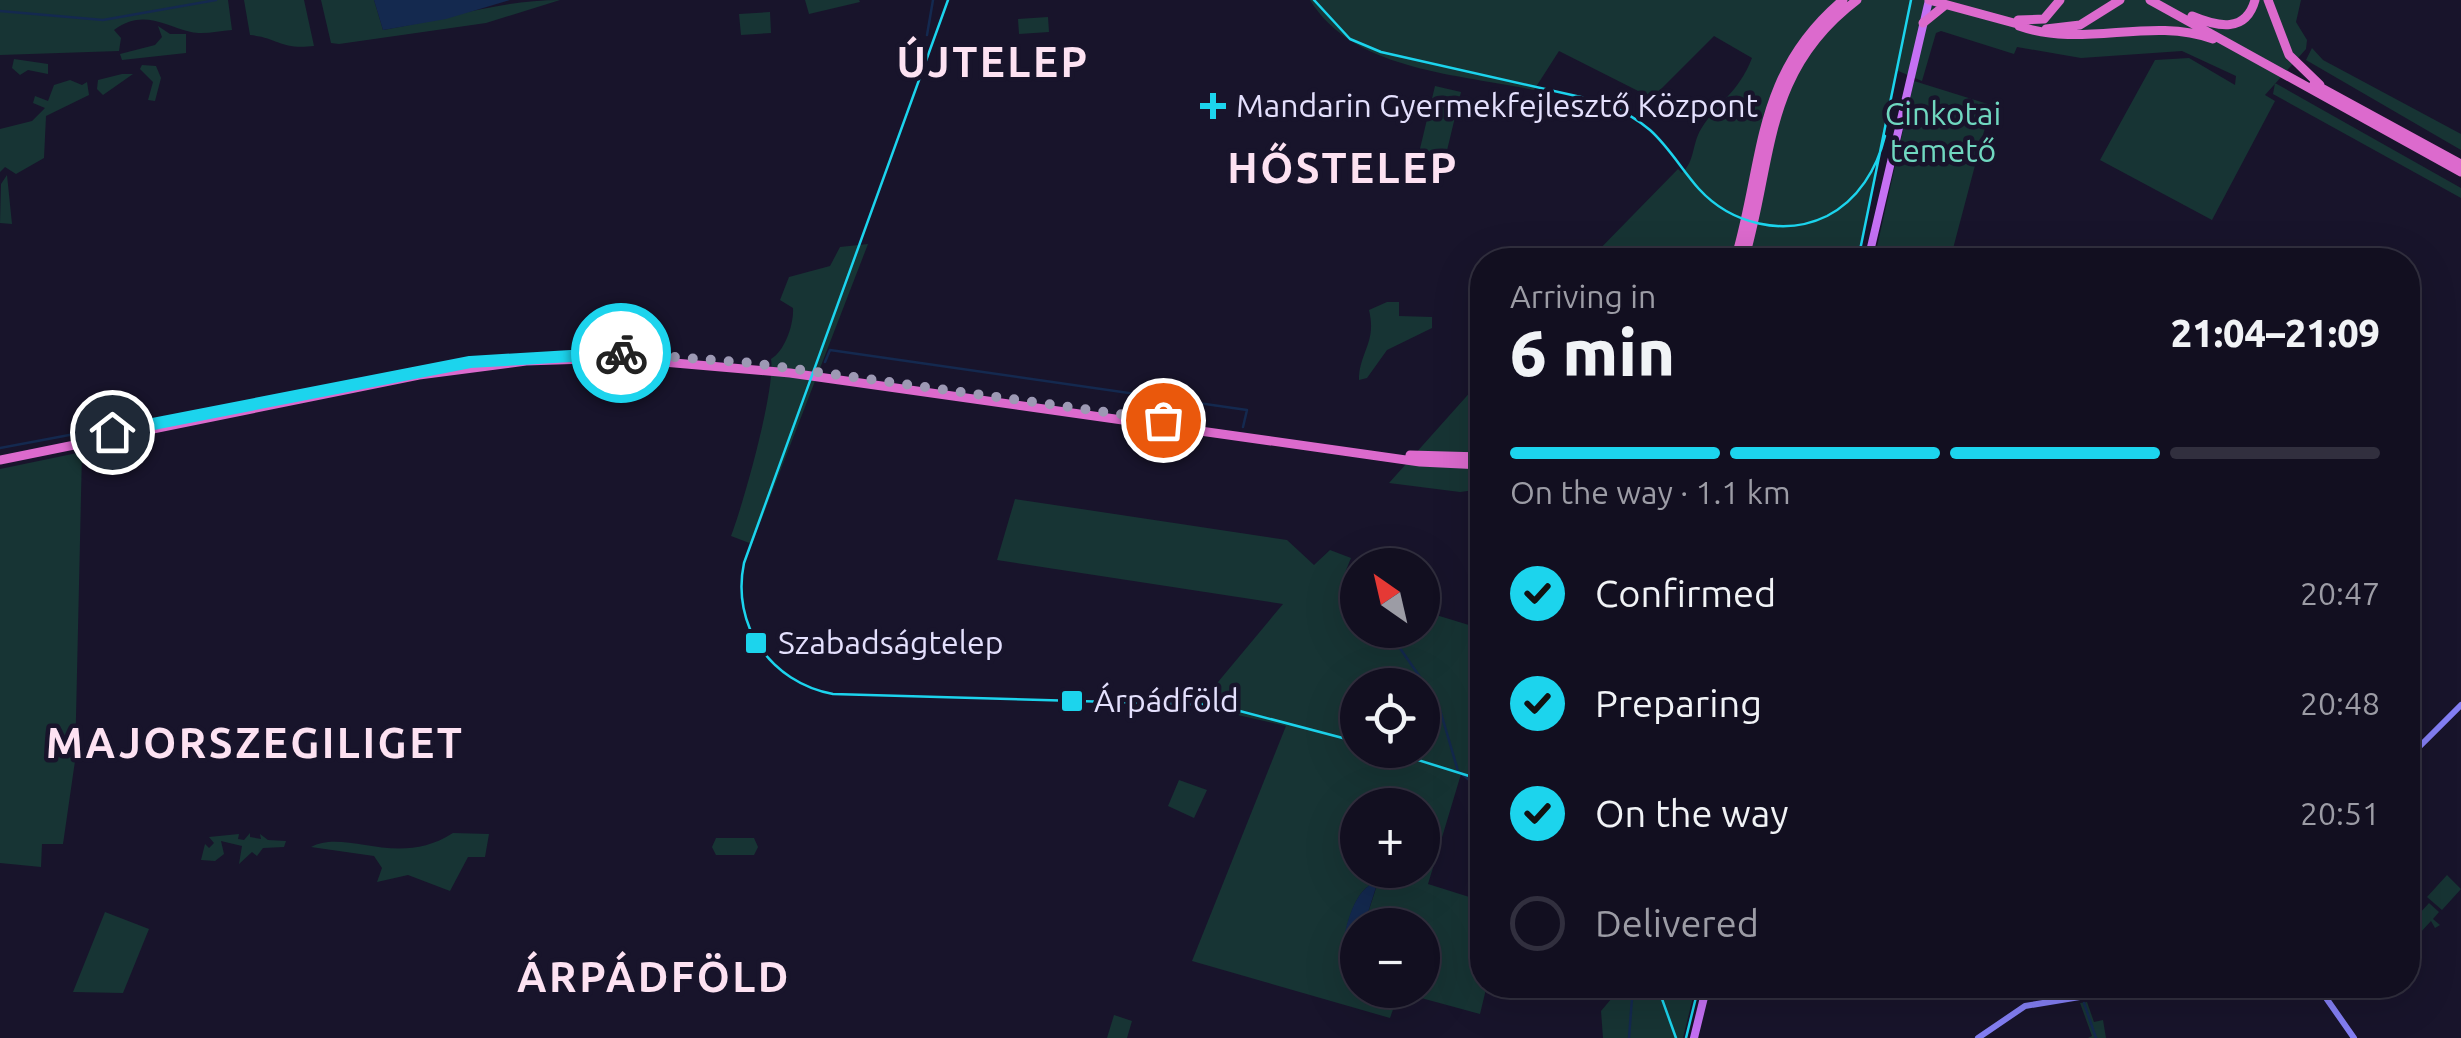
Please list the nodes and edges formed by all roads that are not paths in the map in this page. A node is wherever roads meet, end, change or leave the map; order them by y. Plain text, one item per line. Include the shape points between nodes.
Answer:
1 (1843, 0) edge
2 (1857, 0) edge
3 (1929, 0) edge
4 (2060, 0) edge
5 (2120, 0) edge
6 (2150, 0) edge
7 (2162, 0) edge
8 (2255, 0) edge
9 (2268, 0) edge
10 (1944, 1) edge
11 (2192, 16) junction
12 (1923, 23) junction
13 (2018, 23) junction
14 (2236, 48) junction
15 (2338, 97) junction
16 (2461, 168) edge
17 (1738, 248) edge
18 (1746, 248) edge
19 (1871, 248) edge
20 (1470, 457) edge
21 (0, 458) edge
22 (1470, 464) edge
23 (2461, 705) edge
24 (2420, 746) edge
25 (1704, 998) edge
26 (2075, 998) edge
27 (2326, 998) edge
28 (1694, 1038) edge
29 (1978, 1038) edge
30 (2354, 1038) edge

1 - 17 highway via 1805,39 1770,100
2 - 18 highway via 1811,45 1782,94
3 - 10 highway
3 - 12 main road
4 - 13 highway via 2044,19
5 - 13 highway via 2080,25
6 - 14 highway
7 - 11 highway
8 - 11 highway via 2246,19 2232,26
9 - 15 highway via 2293,61
10 - 12 highway
10 - 13 highway
11 - 15 highway
12 - 19 main road
13 - 14 highway via 2070,37 2179,31
14 - 16 highway
15 - 16 highway
20 - 21 highway via 1402,454 768,365 619,353 525,356 415,371
21 - 22 highway via 419,375 617,358 752,368
23 - 24 main road
25 - 28 main road
26 - 29 main road via 2022,1007
27 - 30 main road

